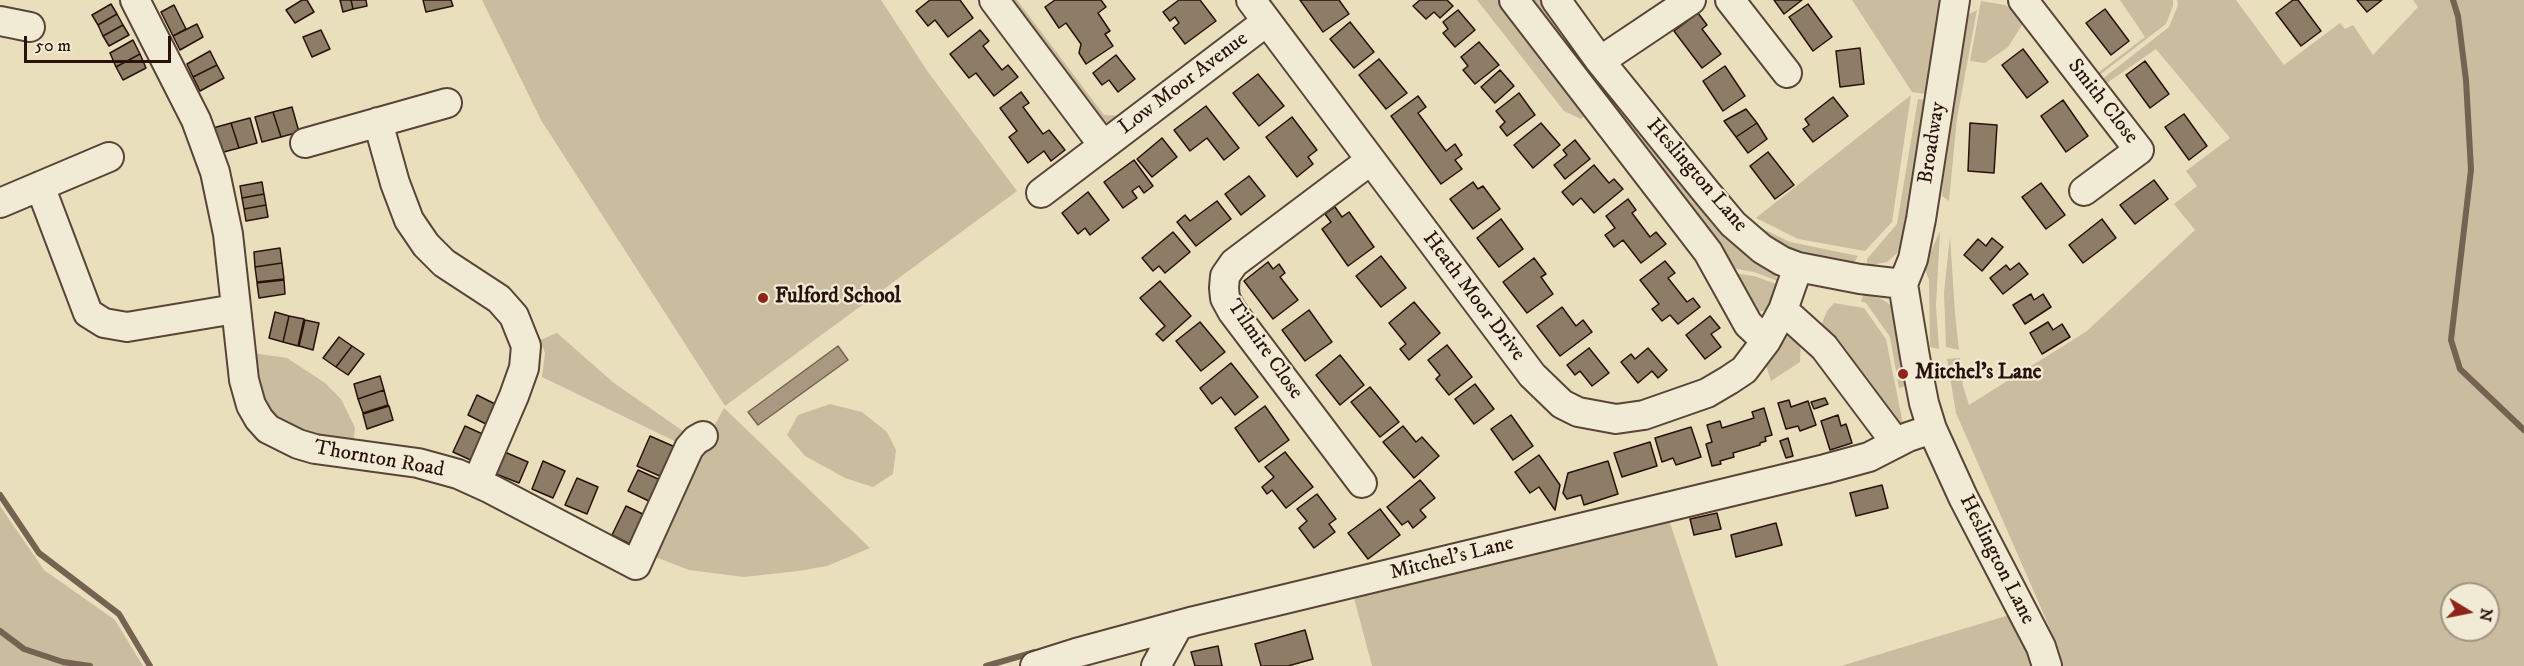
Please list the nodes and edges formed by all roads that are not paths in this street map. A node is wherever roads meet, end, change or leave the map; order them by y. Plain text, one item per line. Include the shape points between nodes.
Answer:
1 (135, 0) edge
2 (994, 0) edge
3 (1514, 0) edge
4 (1556, 0) edge
5 (1691, 0) edge
6 (1730, 0) edge
7 (1955, 0) edge
8 (2023, 0) edge
9 (1258, 11) edge
10 (0, 21) edge
11 (30, 27) dead end
12 (1600, 61) junction
13 (1787, 73) dead end
14 (447, 103) dead end
15 (378, 123) junction
16 (305, 143) dead end
17 (1103, 145) junction
18 (109, 157) dead end
19 (1371, 160) junction
20 (40, 186) junction
21 (2084, 191) dead end
22 (1041, 192) dead end
23 (0, 203) edge
24 (1798, 267) junction
25 (1904, 284) junction
26 (235, 309) junction
27 (1783, 310) junction
28 (1766, 341) junction
29 (1932, 429) junction
30 (703, 436) dead end
31 (1896, 443) junction
32 (477, 482) junction
33 (1362, 483) dead end
34 (1178, 626) junction
35 (1035, 666) edge
36 (1156, 666) edge
37 (2048, 666) edge

1 - 26 street, Thornton Road via 196,120 215,172 228,234
2 - 17 street, Low Moor Avenue
3 - 28 street via 1708,252 1748,324
4 - 12 street, Heslington Lane
5 - 12 street
6 - 13 street
7 - 25 street, Broadway via 1921,219
8 - 21 street, Smith Close via 2139,150
9 - 17 street, Low Moor Avenue
9 - 19 street, Heath Moor Drive
10 - 11 street
12 - 24 street, Heslington Lane via 1733,224 1762,249
14 - 15 street
15 - 16 street
15 - 32 street via 395,183 420,237 444,263 499,299 514,316 526,346 524,368 514,396
17 - 22 street, Low Moor Avenue
18 - 20 street
19 - 28 street, Heath Moor Drive via 1532,375 1562,404 1578,412 1616,419 1644,415 1707,393 1744,370
19 - 33 street, Tilmire Close via 1234,263 1225,276 1224,288 1232,311
20 - 23 street
20 - 26 street via 88,313 104,323 126,327
24 - 25 street, Heslington Lane
24 - 27 street, Heath Moor Drive
25 - 29 street, Heslington Lane
26 - 32 street, Thornton Road via 247,392 268,429 315,449 418,463
27 - 28 street, Heath Moor Drive
27 - 31 street via 1824,347
29 - 31 street, Mitchel's Lane
29 - 37 street, Heslington Lane
30 - 32 street, Thornton Road via 689,448 636,565
31 - 34 street, Mitchel's Lane via 1869,457 1825,469
34 - 35 street, Mitchel's Lane
34 - 36 street

